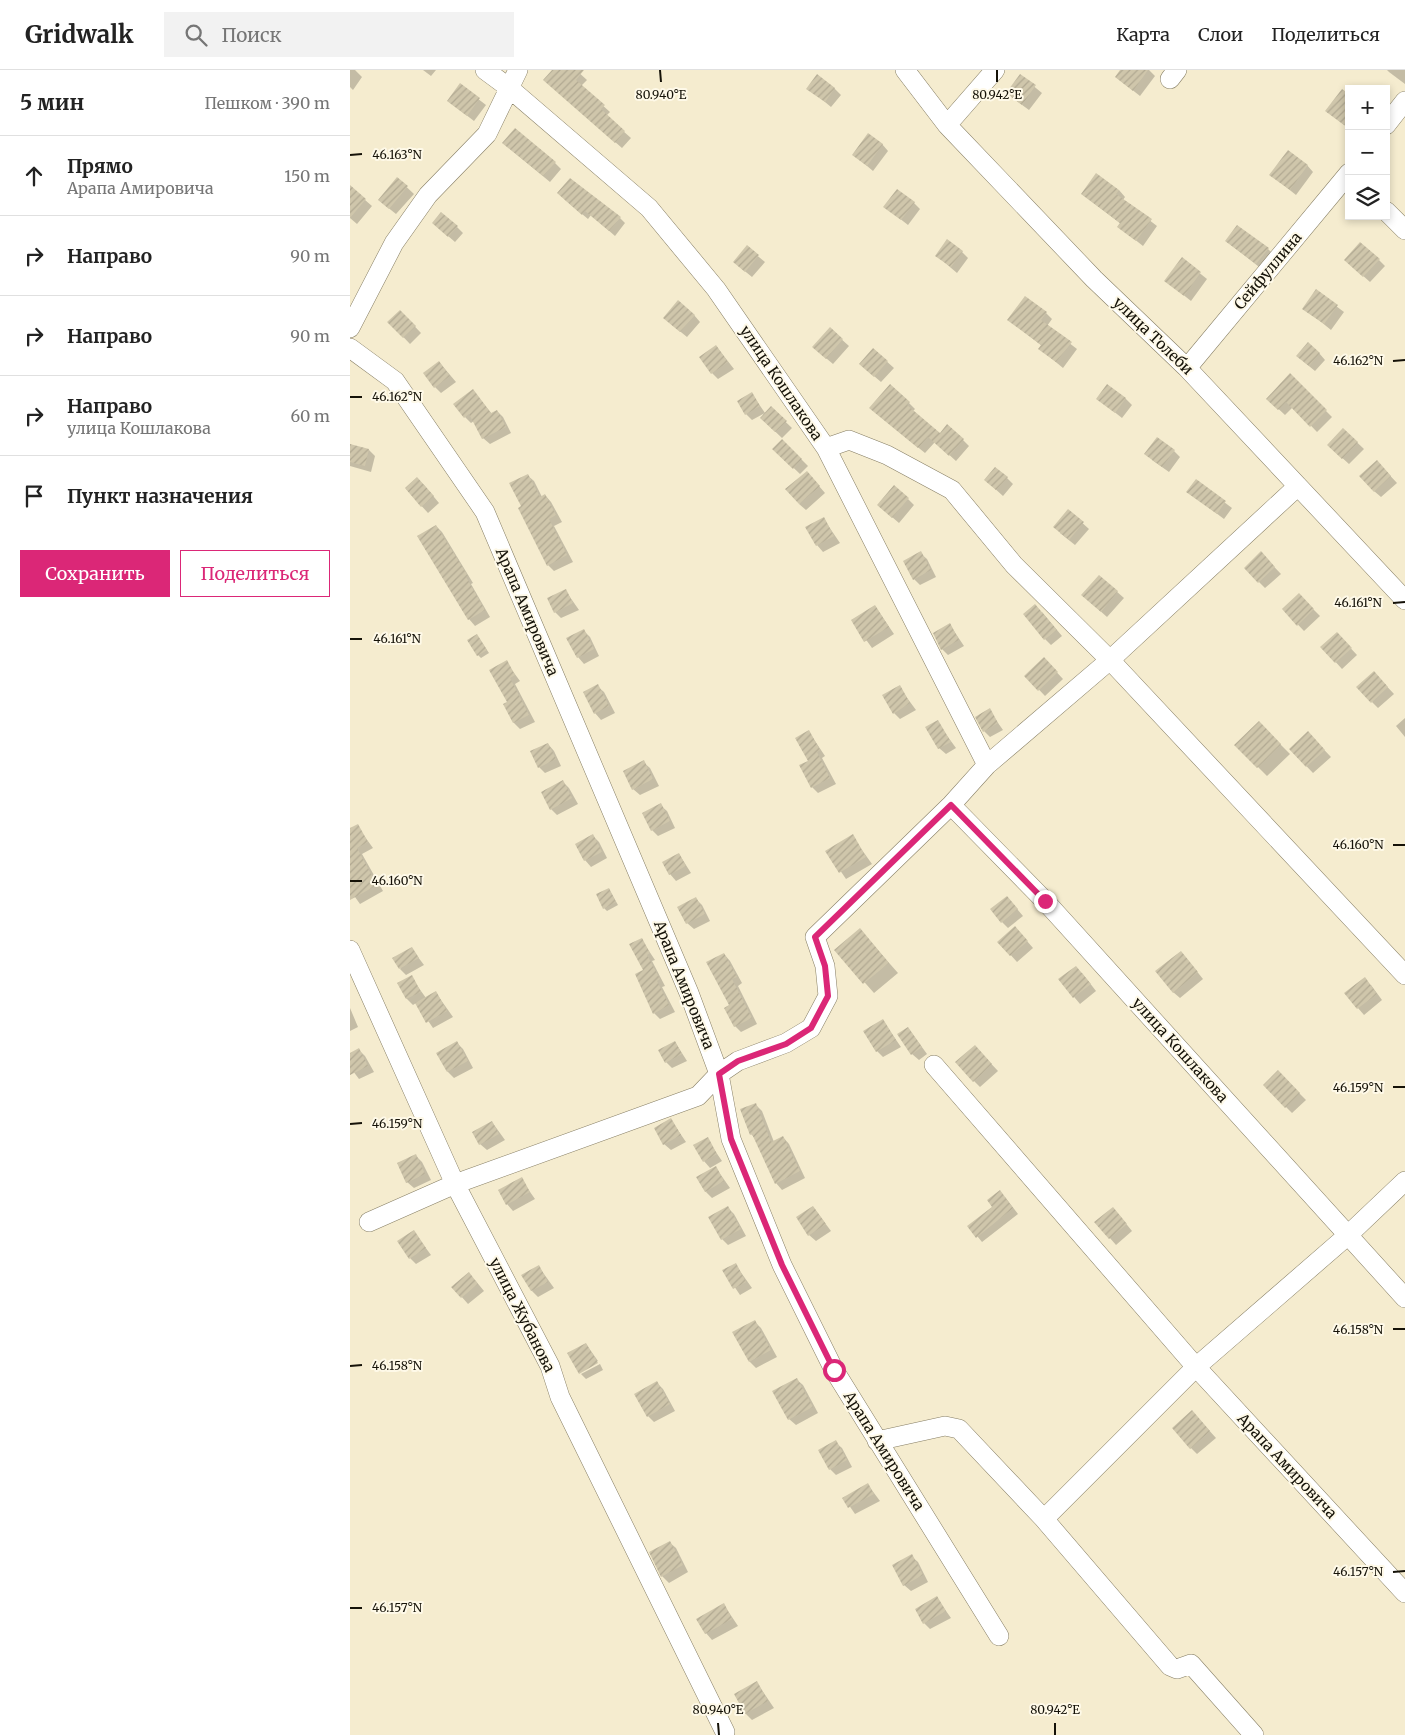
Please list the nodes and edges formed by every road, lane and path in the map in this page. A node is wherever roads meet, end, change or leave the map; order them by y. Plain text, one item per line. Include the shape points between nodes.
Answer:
1 (485, 70) edge
2 (518, 70) edge
3 (905, 70) edge
4 (995, 70) edge
5 (508, 87) junction
6 (1405, 101) edge
7 (1390, 120) edge
8 (947, 125) junction
9 (1347, 175) edge
10 (1390, 216) edge
11 (1405, 230) edge
12 (350, 328) edge
13 (350, 348) edge
14 (1187, 368) junction
15 (826, 448) junction
16 (1298, 486) junction
17 (1405, 600) edge
18 (1110, 660) junction
19 (987, 765) junction
20 (951, 805) junction
21 (350, 950) edge
22 (1405, 975) edge
23 (934, 1065) dead end
24 (719, 1074) junction
25 (1405, 1181) edge
26 (455, 1184) junction
27 (369, 1222) dead end
28 (1347, 1236) junction
29 (1405, 1298) edge
30 (1196, 1367) junction
31 (877, 1441) junction
32 (1044, 1518) junction
33 (1405, 1593) edge
34 (999, 1636) dead end
35 (725, 1732) dead end
36 (1254, 1735) edge

1 - 5 street, улица Кошлакова
2 - 5 street
3 - 8 street, улица Толеби
4 - 8 street
5 - 12 street via 487,134 428,195 394,243
5 - 15 street, улица Кошлакова via 649,208 716,289
6 - 7 street
8 - 14 street, улица Толеби via 1094,279
9 - 14 street, Сейфуллина
10 - 11 street
13 - 24 street, Арапа Амировича via 395,381 485,512 689,993
14 - 16 street, улица Толеби
15 - 18 street via 849,440 887,455 952,490 1014,565
15 - 19 street, улица Кошлакова
16 - 17 street, улица Толеби
16 - 18 street
18 - 19 street
18 - 22 street
19 - 20 street
20 - 24 street via 815,937 825,966 828,996 811,1028 786,1044 738,1061
20 - 28 street, улица Кошлакова via 1045,901
21 - 26 street, улица Жубанова
23 - 30 street, Арапа Амировича
24 - 26 street via 698,1096
24 - 31 street, Арапа Амировича via 731,1139 782,1265 834,1370
25 - 28 street
26 - 27 street
26 - 35 street, улица Жубанова via 550,1366 560,1397
28 - 29 street, улица Кошлакова
28 - 30 street
30 - 32 street
30 - 33 street, Арапа Амировича
31 - 32 street via 945,1426 959,1428
31 - 34 street, Арапа Амировича
32 - 36 street via 1170,1666 1177,1669 1191,1664

